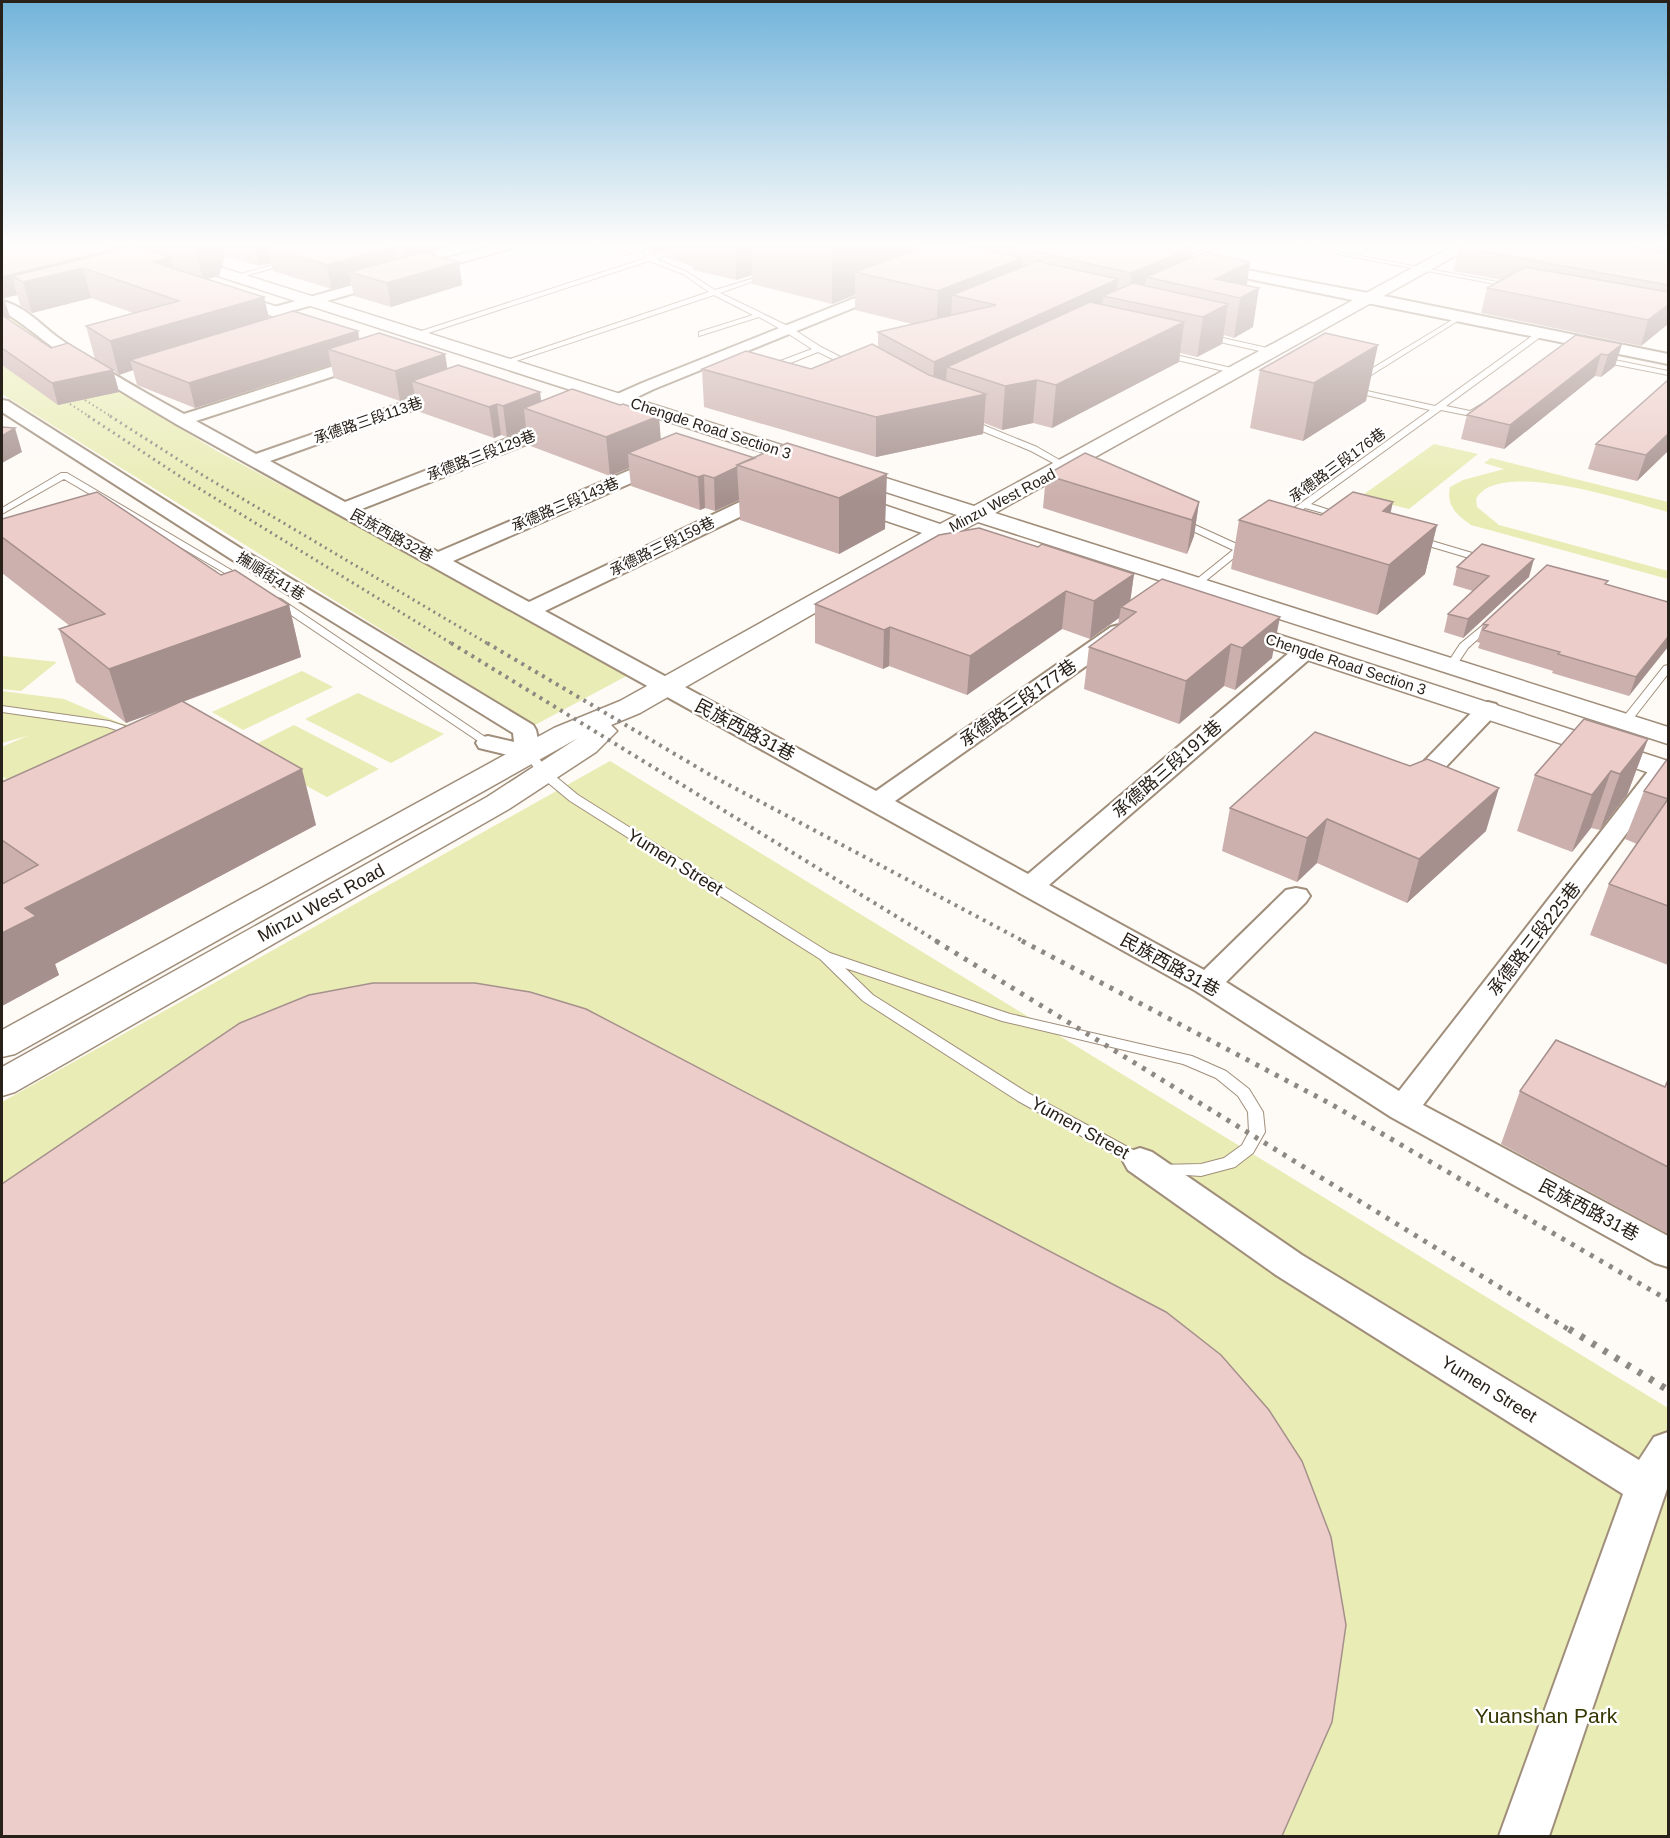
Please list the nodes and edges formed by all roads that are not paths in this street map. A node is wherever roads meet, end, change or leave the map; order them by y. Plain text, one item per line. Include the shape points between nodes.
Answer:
1 (39, 329) edge
2 (293, 329) edge
3 (328, 329) edge
4 (400, 329) edge
5 (432, 329) edge
6 (609, 329) edge
7 (718, 329) edge
8 (787, 329) joint
9 (1317, 329) edge
10 (1441, 329) edge
11 (1522, 329) edge
12 (280, 333) edge
13 (341, 333) edge
14 (1191, 333) edge
15 (1542, 333) junction
16 (416, 334) junction
17 (702, 334) dead end
18 (363, 340) edge
19 (818, 349) junction
20 (386, 351) joint
21 (1153, 352) edge
22 (1592, 358) edge
23 (1668, 359) edge
24 (507, 363) junction
25 (1257, 364) junction
26 (764, 371) edge
27 (864, 371) edge
28 (1668, 373) edge
29 (139, 376) edge
30 (117, 383) junction
31 (462, 387) edge
32 (618, 399) junction
33 (1489, 402) edge
34 (2, 405) edge
35 (562, 406) edge
36 (1439, 408) junction
37 (586, 414) junction
38 (182, 420) junction
39 (962, 420) edge
40 (609, 421) edge
41 (685, 453) edge
42 (255, 460) junction
43 (1073, 471) junction
44 (784, 479) edge
45 (826, 494) edge
46 (1304, 506) junction
47 (344, 509) junction
48 (2, 511) edge
49 (978, 514) junction
50 (1169, 516) edge
51 (1347, 518) edge
52 (1277, 524) edge
53 (942, 532) junction
54 (1401, 535) edge
55 (1258, 537) edge
56 (1240, 549) junction
57 (1007, 554) edge
58 (437, 560) junction
59 (1497, 564) edge
60 (249, 584) edge
61 (1195, 585) junction
62 (270, 596) edge
63 (1506, 608) edge
64 (529, 610) junction
65 (1138, 619) edge
66 (1215, 622) edge
67 (1305, 651) junction
68 (1450, 667) junction
69 (1668, 668) edge
70 (666, 686) junction
71 (2, 709) edge
72 (1488, 709) junction
73 (1625, 722) junction
74 (1668, 736) edge
75 (152, 738) edge
76 (488, 743) joint
77 (537, 763) junction
78 (1666, 769) edge
79 (1403, 798) edge
80 (877, 802) junction
81 (1030, 887) junction
82 (1296, 896) dead end
83 (825, 956) junction
84 (1207, 984) junction
85 (2, 1045) edge
86 (2, 1083) edge
87 (1403, 1109) junction
88 (1140, 1161) junction
89 (1668, 1253) edge
90 (1657, 1468) edge
91 (1524, 1836) edge

1 - 30 street, 民族西路32巷
2 - 12 street
3 - 13 main road
4 - 16 main road, Chengde Road Section 3
5 - 16 lane
6 - 24 lane
7 - 17 lane
8 - 19 lane
8 - 32 street, 承德路三段129巷
9 - 25 main road, Minzu West Road
10 - 36 lane via 1345,387
11 - 15 street
14 - 25 lane
15 - 23 street
15 - 36 lane, 承德路三段176巷
16 - 24 main road, Chengde Road Section 3
18 - 20 main road
19 - 26 lane
19 - 27 lane
20 - 38 street
21 - 25 lane
22 - 28 lane
24 - 32 main road, Chengde Road Section 3
25 - 43 main road, Minzu West Road
29 - 30 street
30 - 38 street, 民族西路32巷
31 - 42 street, 承德路三段113巷
32 - 37 street, 承德路三段129巷
32 - 49 main road, Chengde Road Section 3
33 - 36 lane via 1471,414
34 - 77 street, 撫順街41巷 via 524,730
35 - 37 main road, Chengde Road Section 3
36 - 46 lane, 承德路三段176巷
37 - 40 main road, Chengde Road Section 3
37 - 47 street, 承德路三段129巷
38 - 42 street, 民族西路32巷
39 - 43 lane
41 - 58 street, 承德路三段143巷
42 - 47 street, 民族西路32巷
43 - 49 main road, Minzu West Road
44 - 64 street, 承德路三段159巷
45 - 53 main road
46 - 51 lane
46 - 52 lane, 承德路三段176巷
47 - 58 street, 民族西路32巷
48 - 60 lane via 64,475
49 - 53 main road, Minzu West Road
49 - 61 main road, Chengde Road Section 3
50 - 56 lane
53 - 57 main road
53 - 70 main road, Minzu West Road
54 - 59 lane
55 - 56 lane
56 - 61 lane
58 - 64 street, 民族西路32巷
61 - 68 main road, Chengde Road Section 3
62 - 76 lane
63 - 68 lane via 1464,646
64 - 70 street, 民族西路32巷
65 - 80 street, 承德路三段177巷
66 - 67 main road, Chengde Road Section 3
67 - 72 main road, Chengde Road Section 3
67 - 81 street, 承德路三段191巷
68 - 73 main road, Chengde Road Section 3
69 - 73 lane
70 - 77 main road, Minzu West Road via 630,707 586,746
70 - 80 street, 民族西路31巷
71 - 75 lane via 109,724
72 - 78 main road, Chengde Road Section 3
72 - 79 street
73 - 74 main road, Chengde Road Section 3
76 - 77 street
77 - 83 lane, Yumen Street via 574,798
77 - 85 main road, Minzu West Road via 469,788
77 - 86 main road, Minzu West Road via 498,803
78 - 87 street, 承德路三段225巷
80 - 81 street, 民族西路31巷
81 - 84 street, 民族西路31巷
82 - 84 street
83 - 88 lane, Yumen Street via 868,998 1023,1097
83 - 88 lane via 1007,1018 1209,1066 1235,1083 1254,1106 1255,1138 1246,1152 1231,1163 1188,1172
84 - 87 street, 民族西路31巷
87 - 89 street, 民族西路31巷
88 - 90 street, Yumen Street via 1289,1265
90 - 91 street

